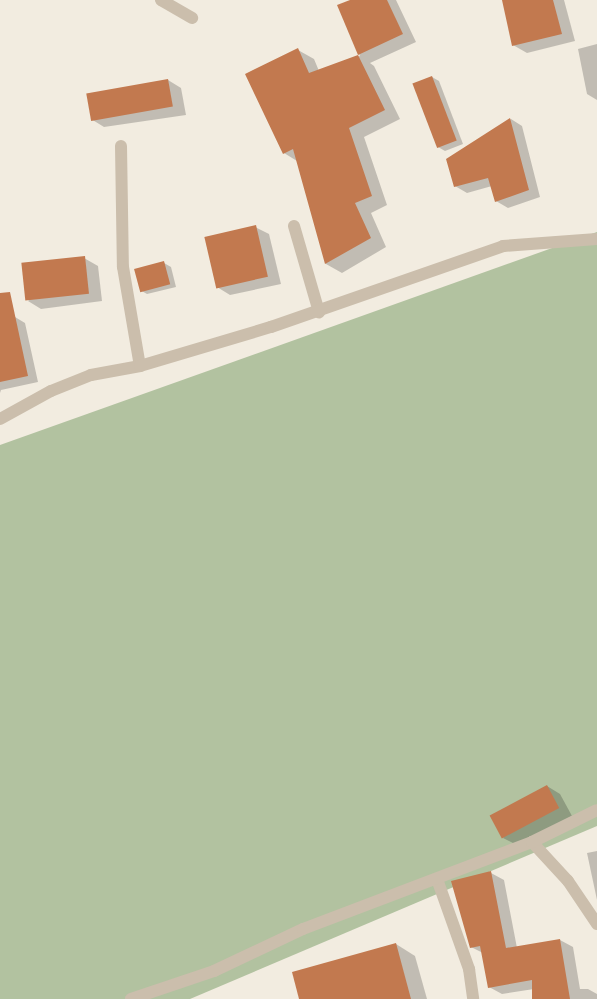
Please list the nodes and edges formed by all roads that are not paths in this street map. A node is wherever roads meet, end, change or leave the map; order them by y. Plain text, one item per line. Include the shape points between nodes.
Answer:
1 (161, 0) edge
2 (192, 18) dead end
3 (121, 146) dead end
4 (294, 226) dead end
5 (597, 239) edge
6 (319, 312) junction
7 (140, 366) junction
8 (0, 419) edge
9 (597, 810) edge
10 (532, 842) junction
11 (437, 880) junction
12 (597, 924) edge
13 (131, 999) edge
14 (473, 999) edge

1 - 2 street
3 - 7 street via 124,267
4 - 6 street
5 - 6 street via 503,246
6 - 7 street
7 - 8 street via 91,375 51,391
9 - 10 street
10 - 11 street
10 - 12 street via 568,882
11 - 13 street via 303,929 214,971
11 - 14 street via 469,969

